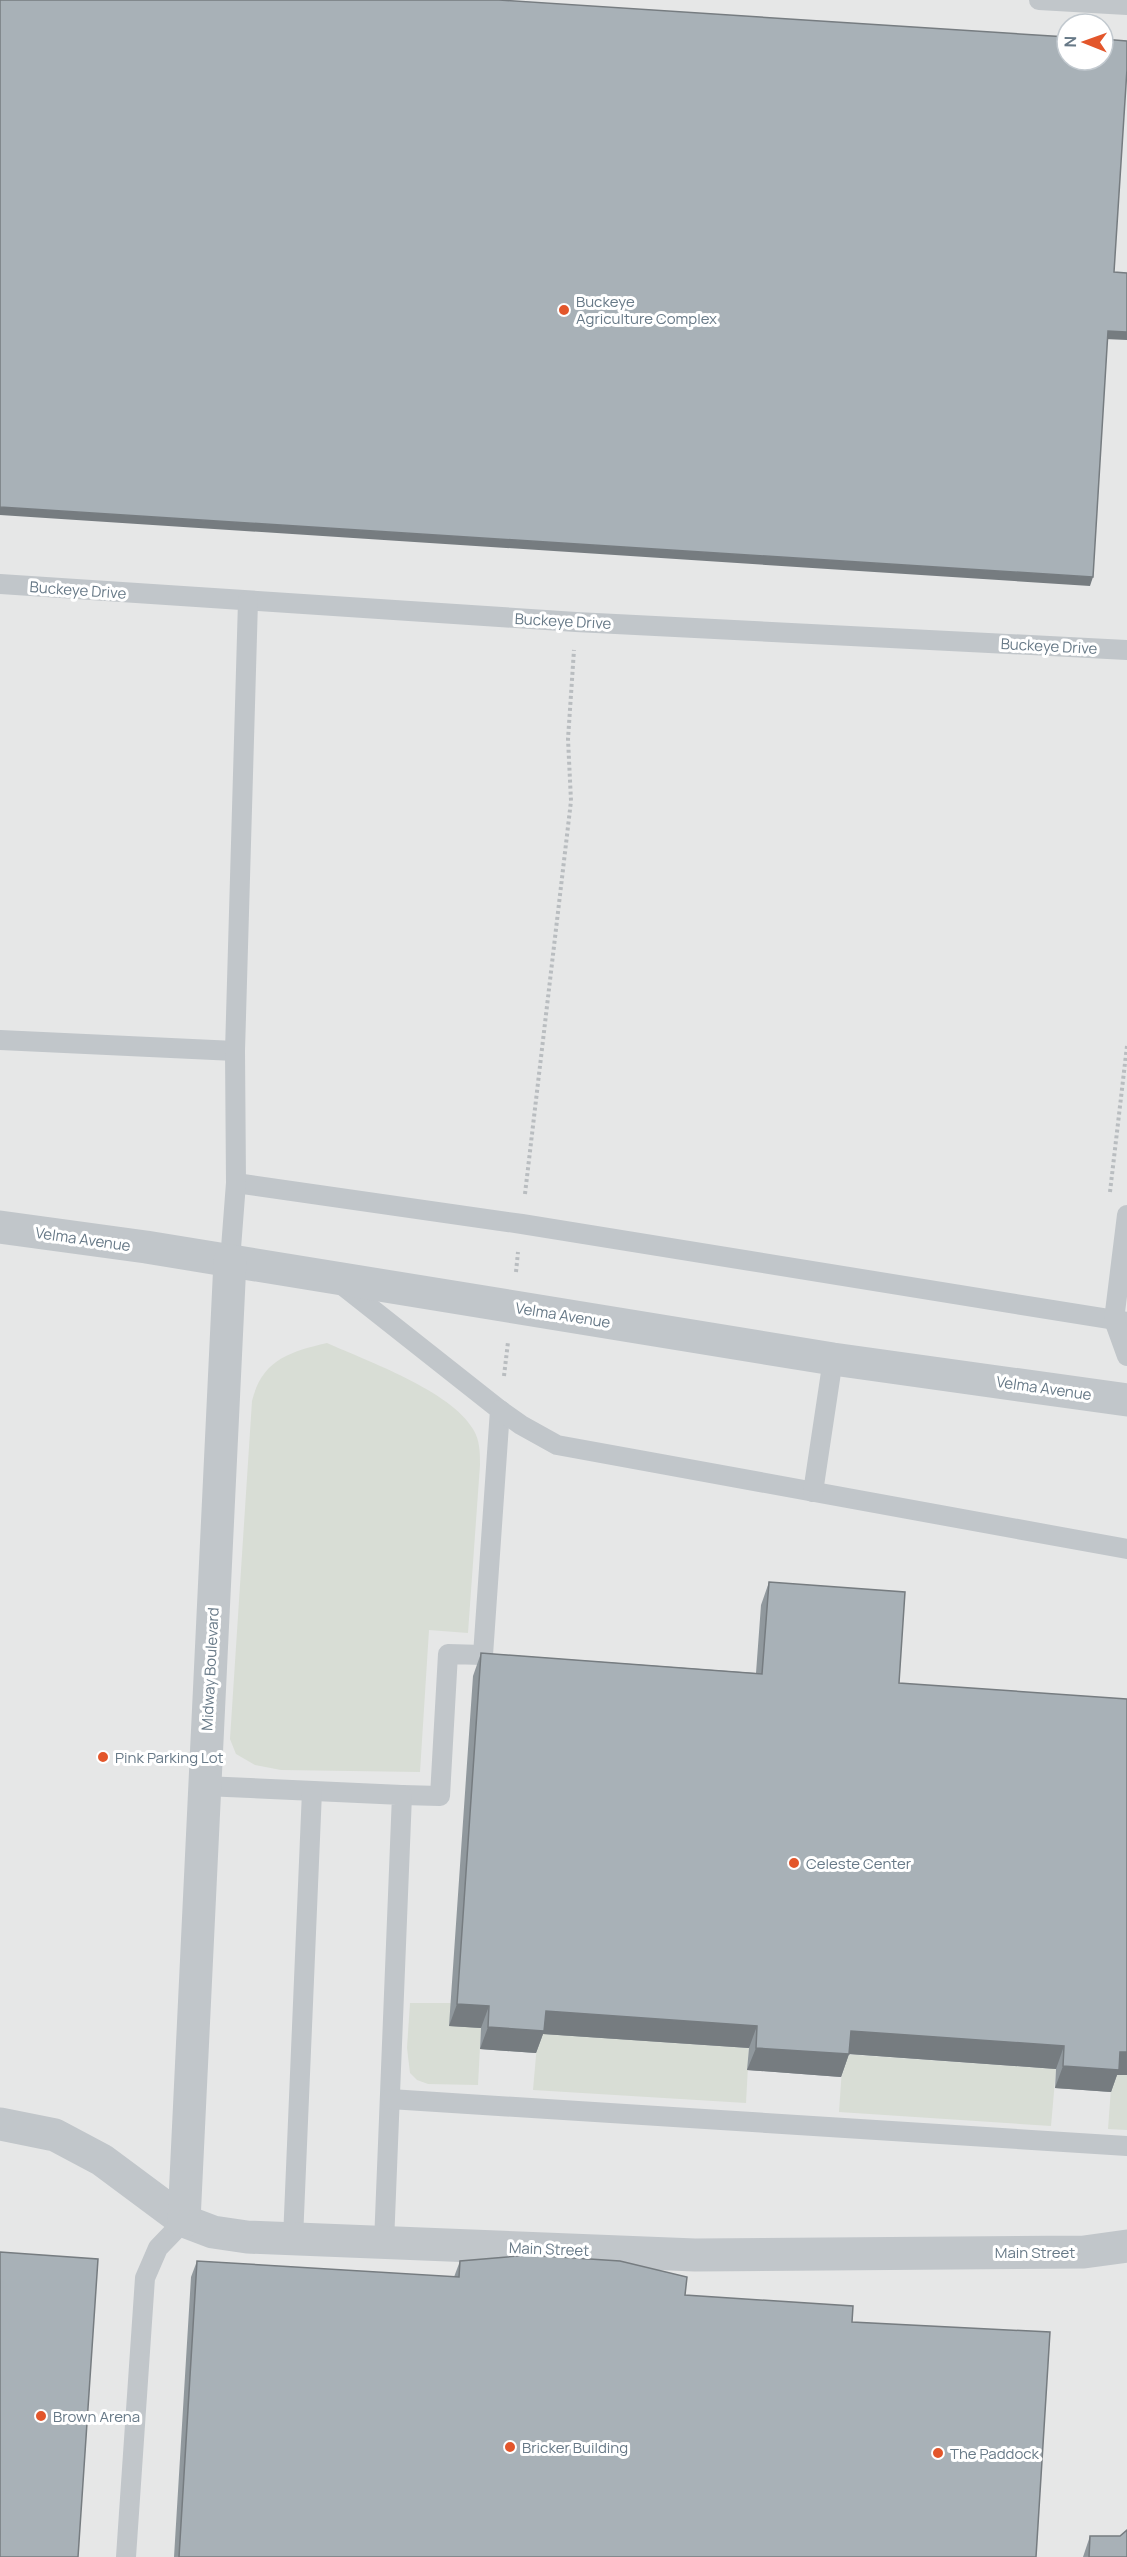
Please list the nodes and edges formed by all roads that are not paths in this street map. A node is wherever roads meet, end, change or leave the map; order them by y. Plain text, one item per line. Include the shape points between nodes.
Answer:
1 (1039, 0) edge
2 (1127, 5) edge
3 (0, 584) edge
4 (248, 602) junction
5 (1127, 650) edge
6 (0, 1040) edge
7 (235, 1051) junction
8 (236, 1183) junction
9 (1127, 1215) edge
10 (0, 1227) edge
11 (230, 1261) junction
12 (334, 1278) junction
13 (1120, 1321) edge
14 (1127, 1356) edge
15 (833, 1359) junction
16 (1127, 1400) edge
17 (500, 1410) junction
18 (813, 1492) junction
19 (1127, 1549) edge
20 (204, 1786) junction
21 (312, 1791) junction
22 (402, 1795) junction
23 (390, 2099) junction
24 (0, 2124) edge
25 (1127, 2146) edge
26 (184, 2221) junction
27 (293, 2239) junction
28 (384, 2243) junction
29 (1127, 2246) edge
30 (126, 2557) edge

1 - 2 lane
3 - 4 lane, Buckeye Drive
4 - 5 lane, Buckeye Drive
4 - 7 lane
6 - 7 lane
7 - 8 lane
8 - 11 lane
8 - 13 lane via 522,1224
9 - 13 lane
10 - 11 street, Velma Avenue
11 - 12 street, Velma Avenue
11 - 20 street, Midway Boulevard
12 - 15 street, Velma Avenue
12 - 17 lane
13 - 14 lane
15 - 16 street, Velma Avenue
15 - 18 lane
17 - 18 lane via 558,1445
17 - 22 lane via 483,1655 448,1654 440,1796
18 - 19 lane
20 - 21 lane
20 - 26 street, Midway Boulevard
21 - 22 lane
21 - 27 lane
22 - 23 lane
23 - 25 lane
23 - 28 lane
24 - 26 street, Main Street via 55,2135 102,2160
26 - 27 street, Main Street via 213,2232
26 - 30 lane via 158,2248 145,2278
27 - 28 street, Main Street
28 - 29 street, Main Street via 695,2255 1084,2252

